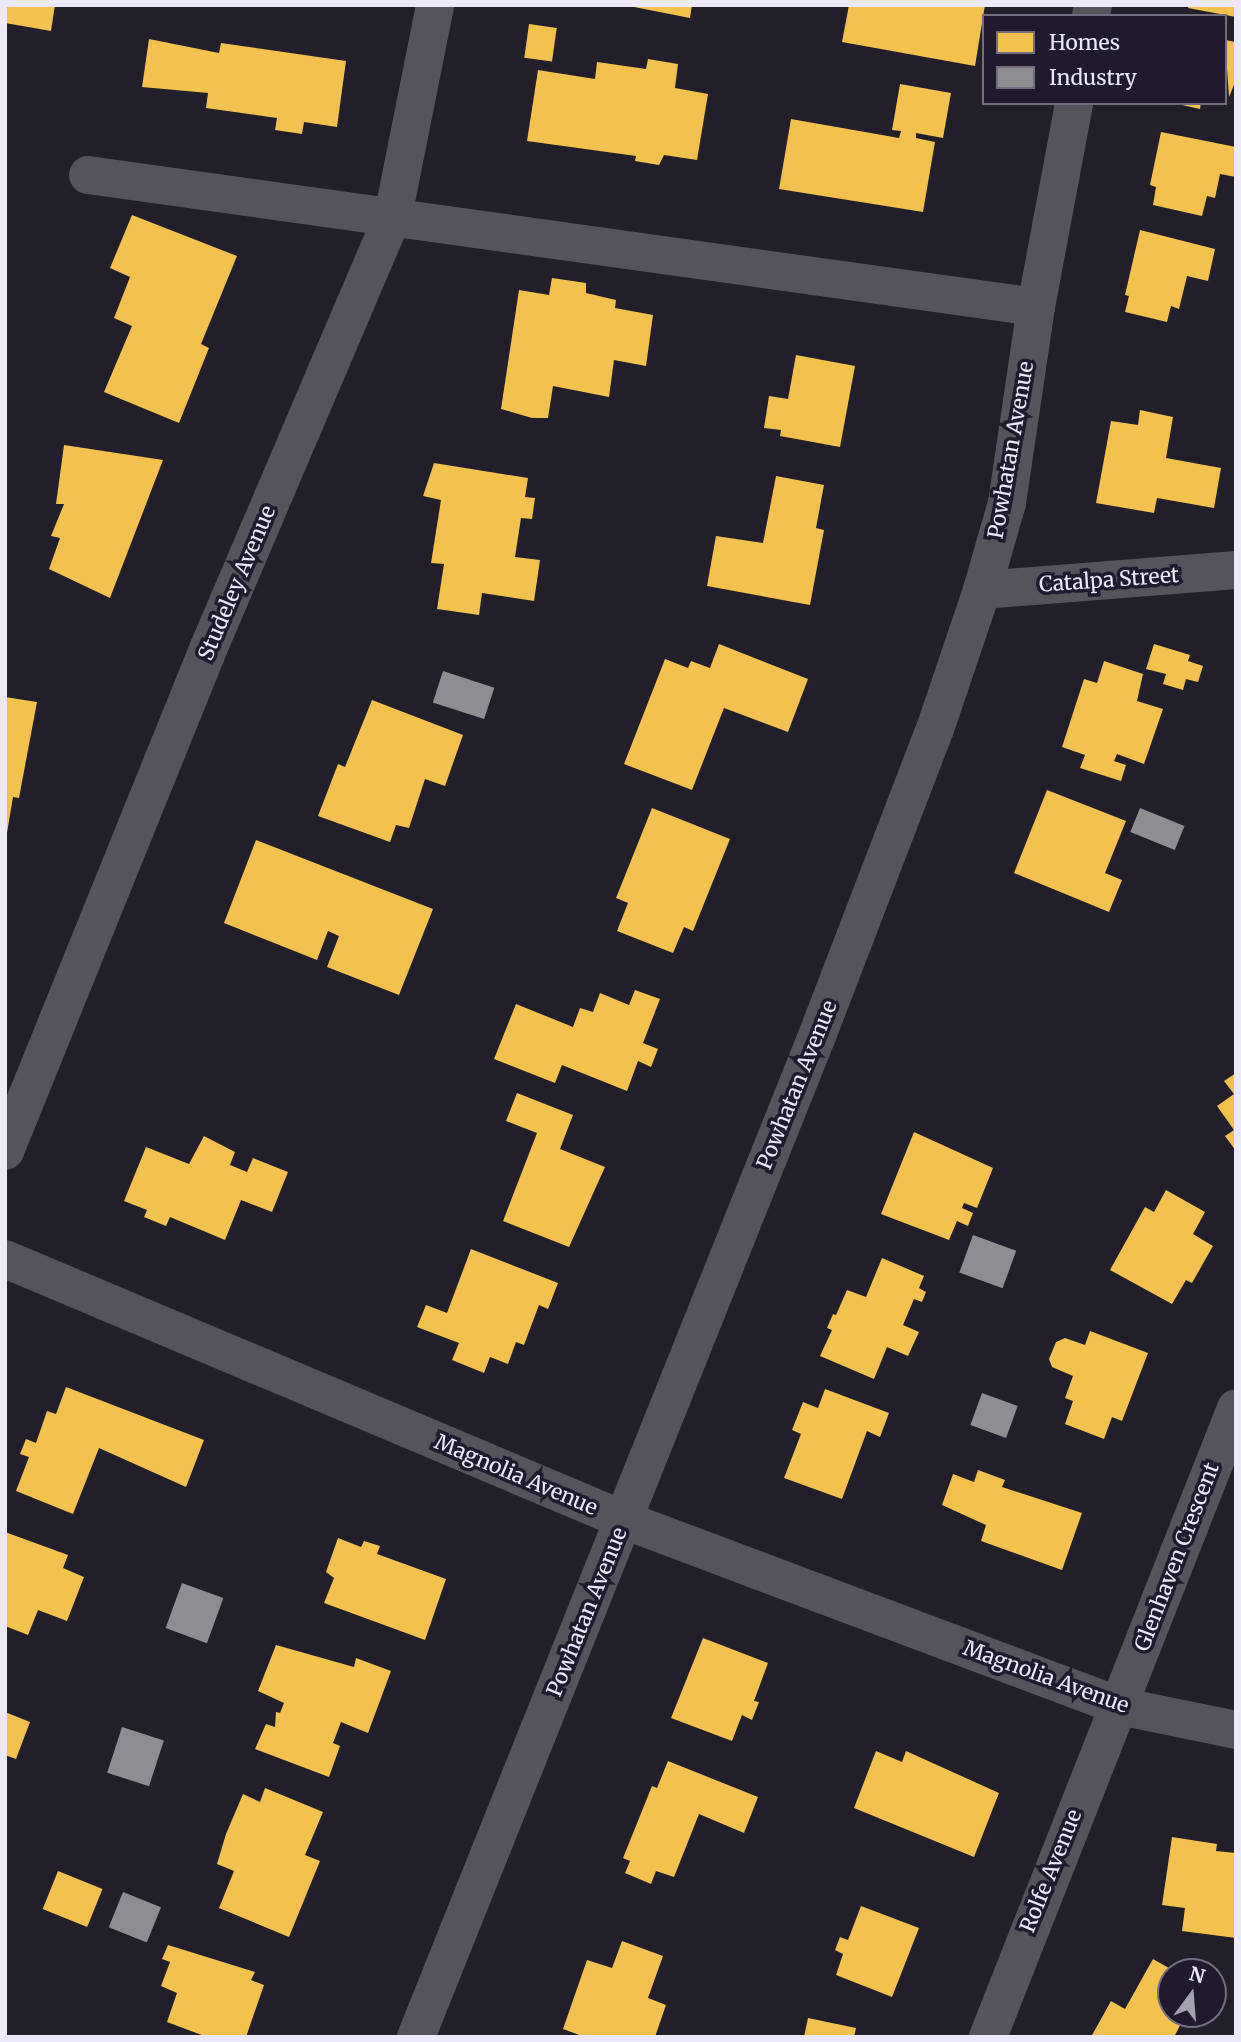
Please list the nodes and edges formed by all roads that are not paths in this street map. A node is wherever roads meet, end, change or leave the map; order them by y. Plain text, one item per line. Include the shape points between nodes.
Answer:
1 (435, 5) edge
2 (1074, 105) edge
3 (88, 175) dead end
4 (393, 216) junction
5 (1036, 307) junction
6 (1236, 570) edge
7 (982, 590) junction
8 (5, 1151) edge
9 (5, 1259) edge
10 (1236, 1408) edge
11 (624, 1520) junction
12 (1119, 1706) junction
13 (1236, 1730) edge
14 (416, 2037) edge
15 (988, 2037) edge

1 - 4 street, Studeley Avenue
2 - 5 street, Powhatan Avenue
3 - 4 street
4 - 5 street
4 - 8 street, Studeley Avenue via 209,647
5 - 7 street, Powhatan Avenue via 1007,503
6 - 7 street, Catalpa Street
7 - 11 street, Powhatan Avenue via 935,729 817,1036
9 - 11 street, Magnolia Avenue
10 - 12 street, Glenhaven Crescent
11 - 12 street, Magnolia Avenue
11 - 14 street, Powhatan Avenue
12 - 13 street, Magnolia Avenue
12 - 15 street, Rolfe Avenue via 1004,1985

